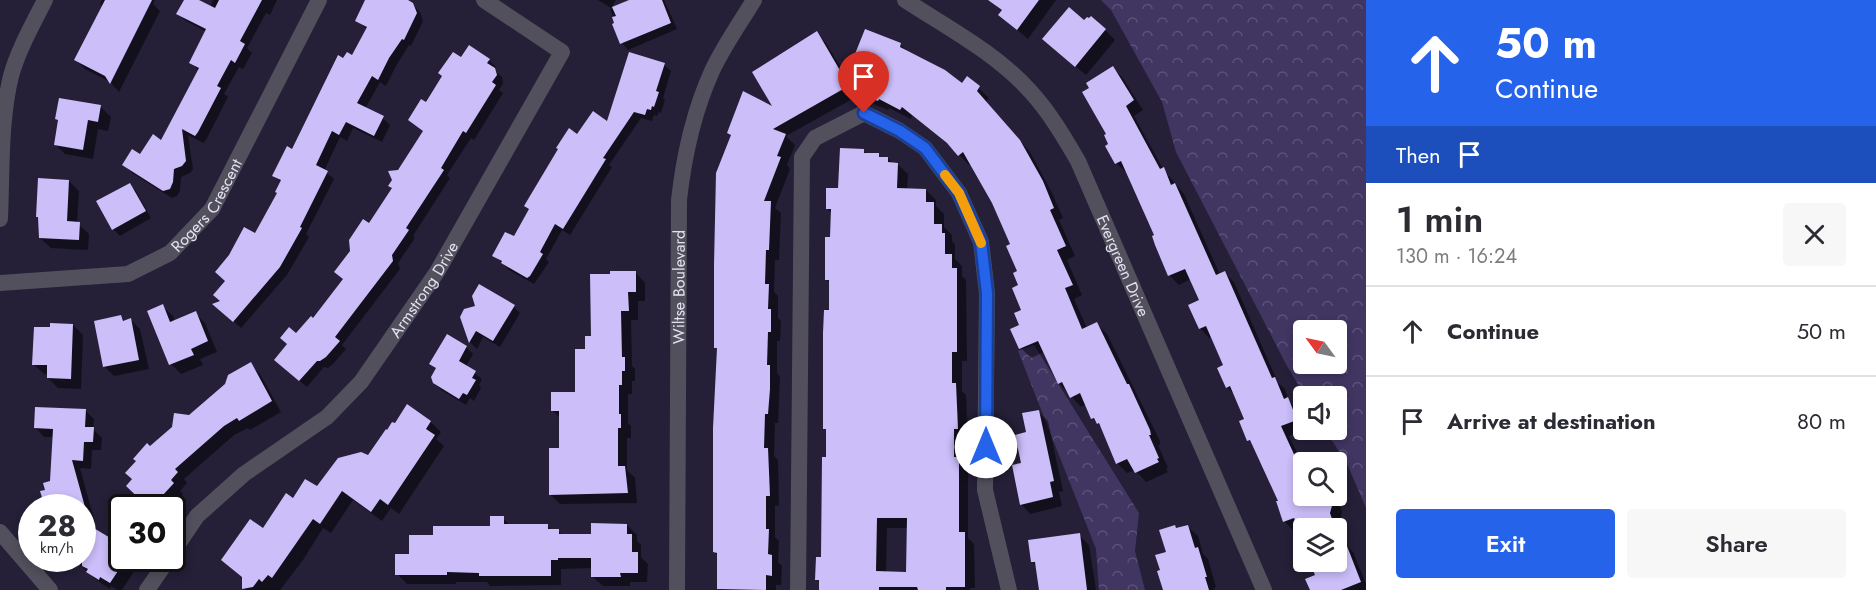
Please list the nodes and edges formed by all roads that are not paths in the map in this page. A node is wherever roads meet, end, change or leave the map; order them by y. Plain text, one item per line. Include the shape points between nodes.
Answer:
1 (45, 0) edge
2 (319, 0) edge
3 (484, 0) edge
4 (754, 0) edge
5 (905, 0) edge
6 (0, 219) edge
7 (0, 283) edge
8 (0, 532) edge
9 (186, 532) edge
10 (159, 572) edge
11 (50, 590) edge
12 (147, 590) edge
13 (677, 590) edge
14 (798, 590) edge
15 (1009, 590) edge
16 (1264, 590) edge

1 - 6 street via 12,75
2 - 7 street, Rogers Crescent via 212,209 170,253 128,274
3 - 9 street, Armstrong Drive via 562,52 437,272 361,382 327,417 244,474 197,516
4 - 13 street, Wiltse Boulevard via 712,70 684,160 679,200
5 - 16 street, Evergreen Drive via 1010,71 1067,141
8 - 11 street
10 - 12 street
14 - 15 street via 802,157 815,138 864,113 925,148 959,193 981,242 987,293 985,490

